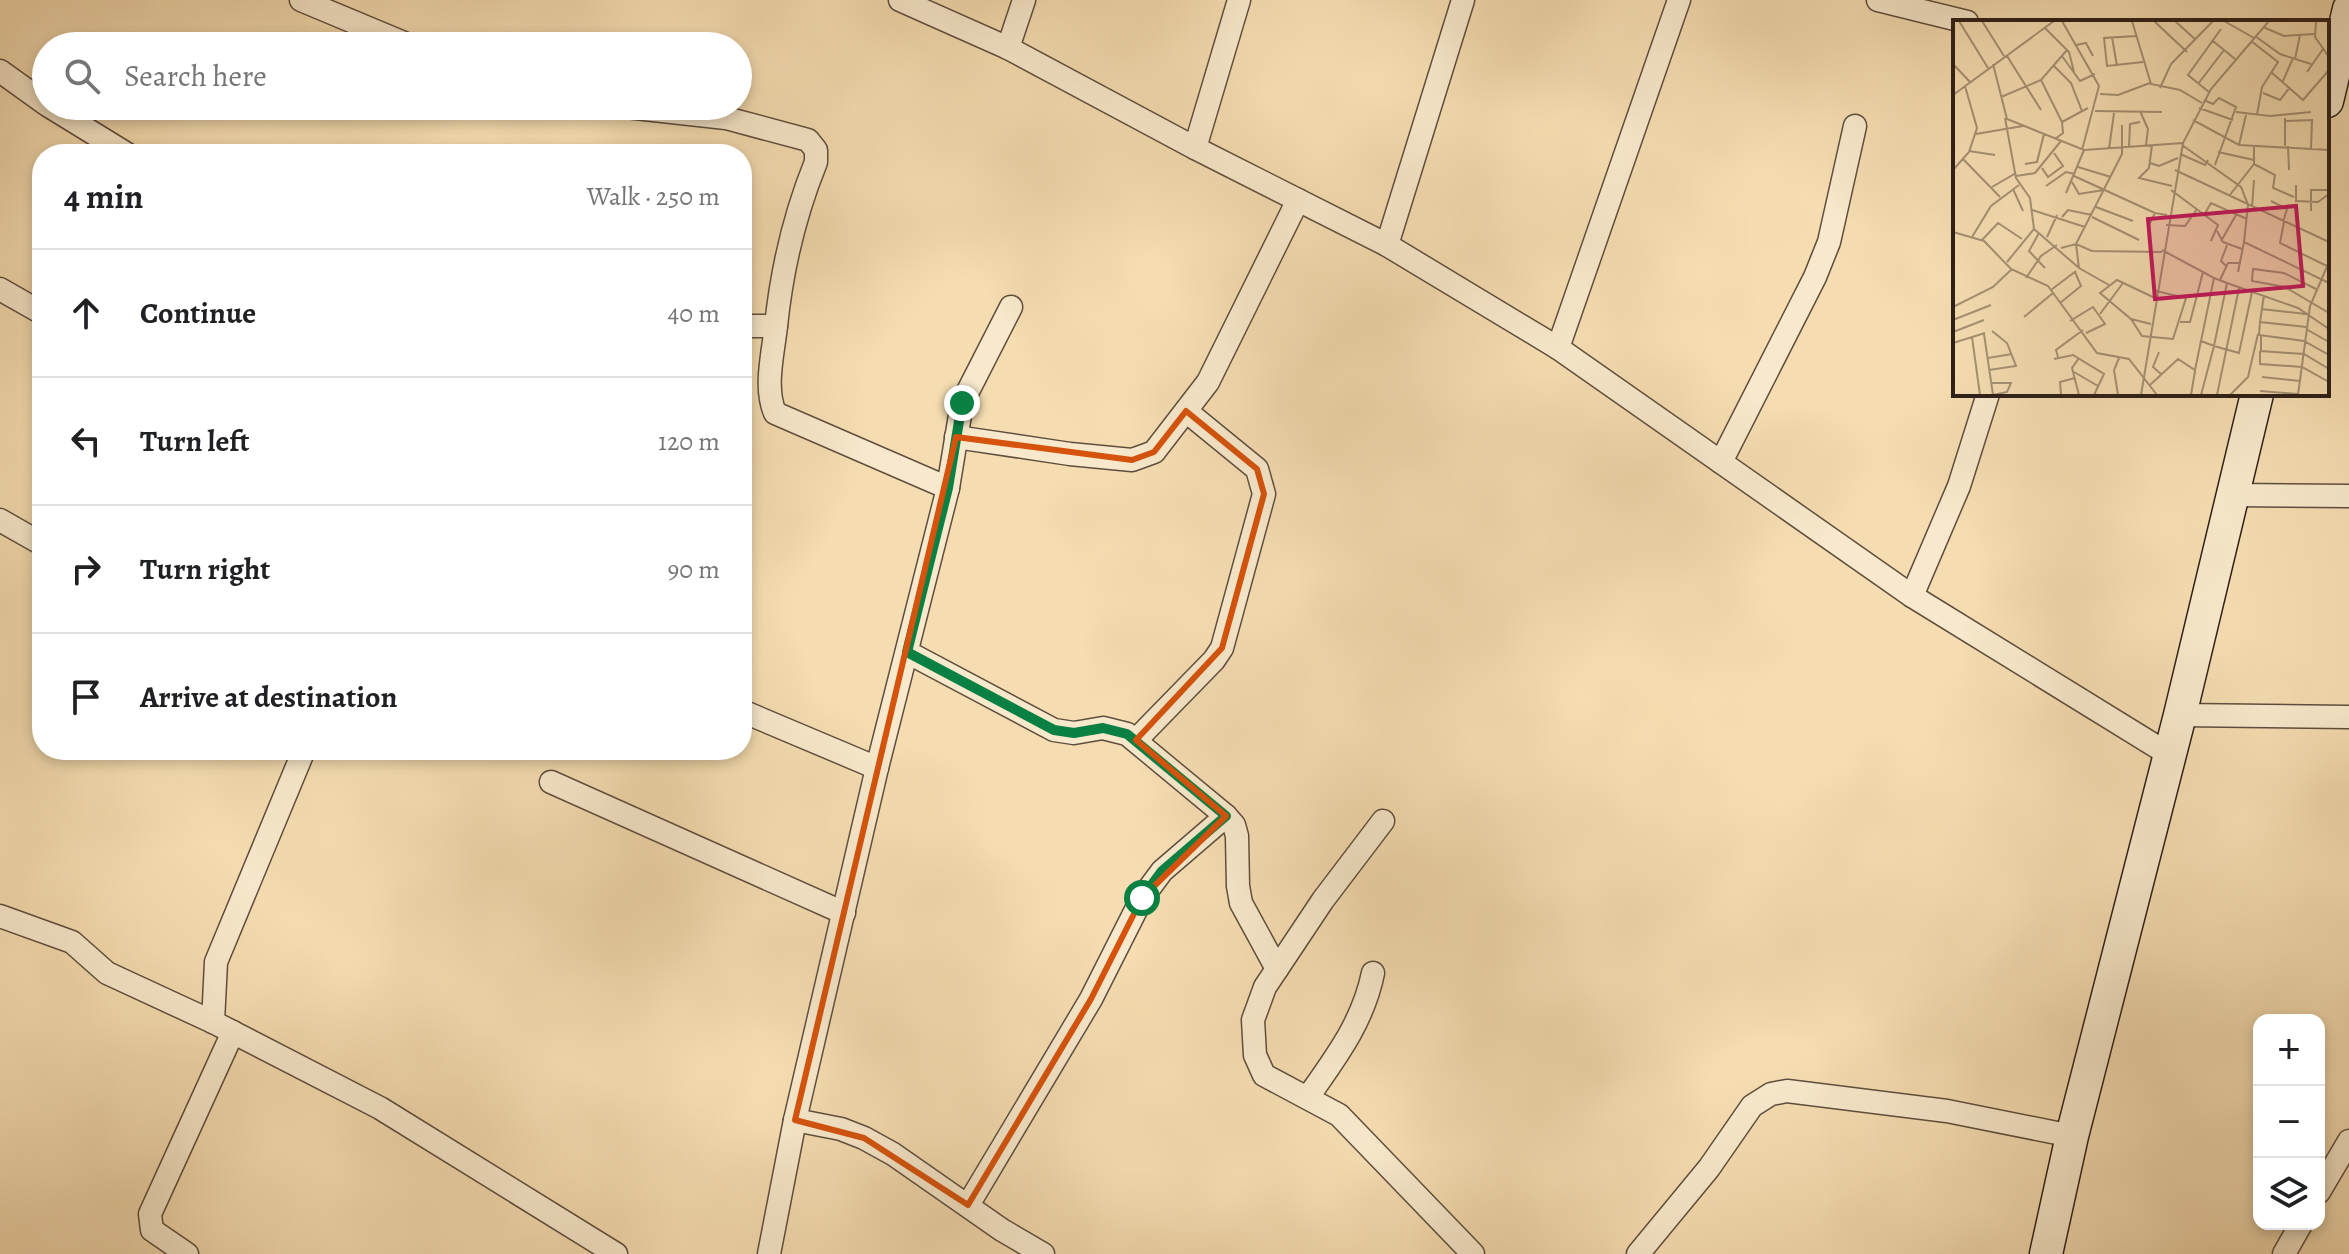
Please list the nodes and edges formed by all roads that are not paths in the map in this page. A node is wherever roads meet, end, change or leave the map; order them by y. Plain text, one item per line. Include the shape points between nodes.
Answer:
1 (301, 0) edge
2 (900, 0) edge
3 (1024, 0) edge
4 (1239, 0) edge
5 (1463, 0) edge
6 (1679, 0) edge
7 (1878, 0) edge
8 (2349, 9) edge
9 (1959, 20) edge
10 (378, 32) edge
11 (1008, 48) junction
12 (0, 71) edge
13 (2329, 93) edge
14 (32, 94) edge
15 (72, 120) edge
16 (733, 120) edge
17 (1855, 126) dead end
18 (111, 144) edge
19 (1195, 148) junction
20 (1298, 200) junction
21 (1387, 245) junction
22 (0, 289) edge
23 (32, 307) edge
24 (1011, 307) dead end
25 (752, 326) edge
26 (776, 326) junction
27 (1558, 348) junction
28 (1987, 396) edge
29 (2257, 396) edge
30 (1186, 411) junction
31 (956, 437) junction
32 (1721, 462) junction
33 (948, 488) junction
34 (2233, 495) junction
35 (2349, 496) edge
36 (0, 520) edge
37 (32, 538) edge
38 (1912, 596) junction
39 (907, 652) junction
40 (752, 715) edge
41 (2180, 715) junction
42 (2349, 717) edge
43 (1136, 740) junction
44 (2170, 755) junction
45 (300, 760) edge
46 (877, 768) junction
47 (551, 782) dead end
48 (1226, 816) junction
49 (1383, 821) dead end
50 (844, 913) junction
51 (3, 926) edge
52 (1277, 969) junction
53 (1373, 973) dead end
54 (223, 1027) junction
55 (1308, 1097) junction
56 (795, 1120) junction
57 (2072, 1136) junction
58 (2349, 1141) edge
59 (2325, 1182) edge
60 (968, 1205) junction
61 (2298, 1230) edge
62 (1470, 1253) edge
63 (187, 1254) edge
64 (616, 1254) edge
65 (769, 1254) edge
66 (1043, 1254) edge
67 (1638, 1254) edge
68 (2046, 1254) edge
69 (2284, 1254) edge

1 - 10 street
2 - 11 street
3 - 11 street
4 - 19 street
5 - 21 street
6 - 27 street
7 - 9 street
8 - 13 street
11 - 19 street
12 - 14 street
15 - 18 street
16 - 26 street via 808,140 816,150 792,228
17 - 32 street via 1829,242
19 - 20 street
20 - 21 street
20 - 30 street via 1208,382
21 - 27 street
22 - 23 street
24 - 31 street via 962,403
25 - 26 street
26 - 33 street via 769,386 775,413
27 - 32 street
28 - 38 street via 1959,486
29 - 34 street
30 - 31 street via 1154,452 1132,460
30 - 43 street via 1257,469 1264,494 1222,648
31 - 33 street
32 - 38 street
33 - 39 street
34 - 35 street
34 - 41 street
36 - 37 street
38 - 44 street
39 - 43 street via 1054,730 1103,728
39 - 46 street
40 - 46 street
41 - 42 street
41 - 44 street
43 - 48 street
44 - 57 street
45 - 54 street via 216,962
46 - 50 street
47 - 50 street
48 - 52 street via 1237,836 1241,903
48 - 60 street via 1162,871 1142,898 1091,999
49 - 52 street
50 - 56 street
51 - 54 street via 72,942 107,973
52 - 55 street via 1253,1020 1255,1055 1264,1075
53 - 55 street via 1358,1021
54 - 63 street via 150,1214 152,1230
54 - 64 street via 380,1108
55 - 62 street via 1339,1115
56 - 60 street via 864,1138
56 - 65 street
57 - 67 street via 1947,1111 1787,1091 1771,1094 1752,1106
57 - 68 street
58 - 59 street
60 - 66 street
61 - 69 street

